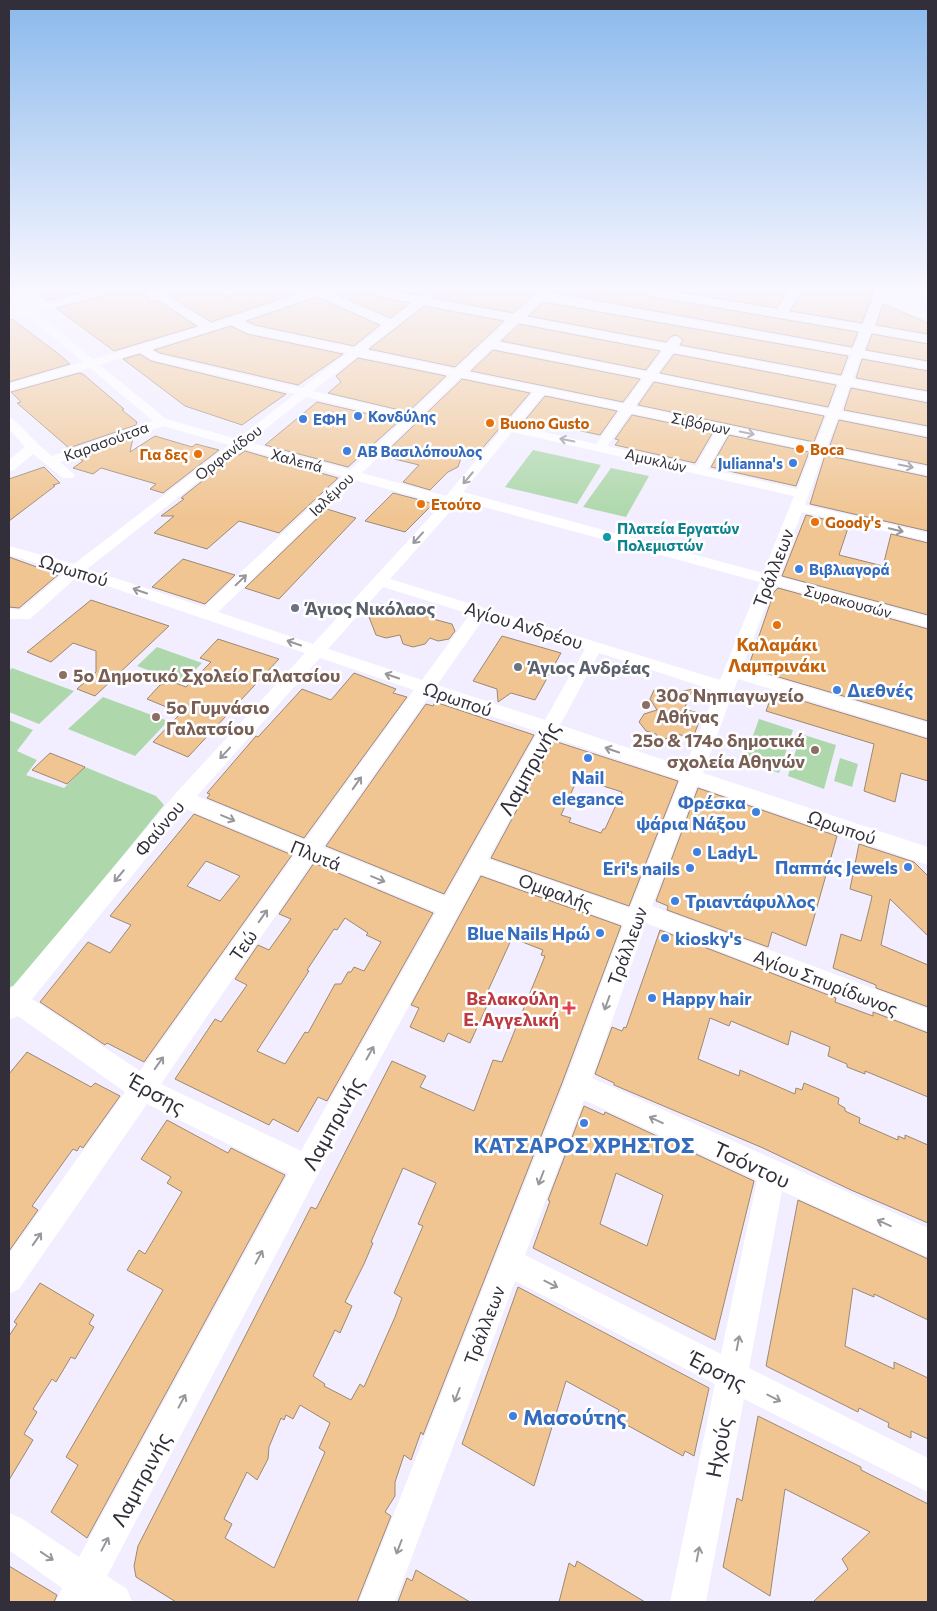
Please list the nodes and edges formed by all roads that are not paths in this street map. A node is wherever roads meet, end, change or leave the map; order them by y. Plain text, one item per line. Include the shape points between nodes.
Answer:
1 (77, 367) edge
2 (96, 367) edge
3 (197, 367) edge
4 (337, 367) edge
5 (430, 367) edge
6 (464, 367) edge
7 (606, 367) edge
8 (657, 367) edge
9 (767, 367) edge
10 (852, 367) edge
11 (458, 373) junction
12 (650, 376) junction
13 (846, 382) junction
14 (9, 388) edge
15 (541, 390) junction
16 (304, 393) junction
17 (928, 397) edge
18 (628, 408) junction
19 (834, 413) junction
20 (411, 418) junction
21 (9, 422) edge
22 (162, 422) junction
23 (510, 428) junction
24 (724, 428) junction
25 (928, 432) edge
26 (239, 444) junction
27 (33, 447) junction
28 (600, 447) junction
29 (820, 448) junction
30 (50, 461) junction
31 (9, 466) edge
32 (701, 470) junction
33 (928, 471) edge
34 (352, 474) junction
35 (68, 475) dead end
36 (453, 498) junction
37 (800, 500) junction
38 (928, 537) edge
39 (9, 550) edge
40 (76, 570) junction
41 (768, 580) junction
42 (379, 581) junction
43 (480, 612) junction
44 (16, 614) edge
45 (206, 614) junction
46 (928, 622) edge
47 (595, 646) junction
48 (315, 650) junction
49 (733, 671) junction
50 (425, 688) junction
51 (726, 688) junction
52 (550, 729) junction
53 (928, 730) edge
54 (692, 777) junction
55 (183, 799) junction
56 (907, 849) junction
57 (308, 852) junction
58 (928, 856) edge
59 (475, 863) junction
60 (928, 869) edge
61 (450, 908) junction
62 (638, 916) junction
63 (13, 1005) edge
64 (928, 1020) edge
65 (577, 1084) junction
66 (142, 1088) junction
67 (306, 1168) junction
68 (772, 1174) junction
69 (928, 1243) edge
70 (508, 1262) junction
71 (9, 1279) edge
72 (732, 1377) junction
73 (928, 1476) edge
74 (9, 1530) edge
75 (79, 1592) edge
76 (114, 1602) edge
77 (377, 1602) edge
78 (688, 1602) edge

1 - 14 street
2 - 22 street, Χαλεπά
3 - 16 street
4 - 16 street, Ορφανίδου
5 - 11 street, Σιβόρων
6 - 11 street, Ιαλέμου
7 - 12 street
8 - 12 street
9 - 13 street
10 - 13 street, Τράλλεων
11 - 15 street, Σιβόρων
11 - 20 street, Ιαλέμου
12 - 18 street
12 - 19 street
13 - 17 street
13 - 19 street, Τράλλεων
15 - 18 street, Σιβόρων
15 - 23 street, Φαύνου
16 - 20 street
16 - 26 street, Ορφανίδου
18 - 24 street, Σιβόρων
18 - 28 street
19 - 25 street
19 - 29 street, Τράλλεων
20 - 34 street, Ιαλέμου
21 - 27 street
22 - 26 street, Χαλεπά
22 - 30 street, Καρασούτσα
28 -> 23 street, Αμυκλών
23 -> 36 street, Φαύνου
24 -> 29 street, Σιβόρων
24 - 32 street
26 - 34 street, Χαλεπά
26 - 40 street, Ορφανίδου
27 - 30 street
27 - 31 street
28 - 32 street, Αμυκλών
29 -> 33 street, Σιβόρων
29 - 37 street, Τράλλεων
30 - 35 street
32 - 37 street, Αμυκλών
34 - 36 street, Χαλεπά
45 -> 34 street, Ιαλέμου
36 - 41 street, Συρακουσών via 704,560
36 -> 42 street, Φαύνου
37 -> 38 street, Αμυκλών
37 - 41 street, Τράλλεων
39 - 40 street, Ωρωπού
40 - 44 street, Ορφανίδου
45 -> 40 street, Ωρωπού
41 - 46 street, Συρακουσών
41 - 49 street, Τράλλεων
42 - 43 street, Αγίου Ανδρέου
42 - 48 street, Φαύνου
43 - 47 street, Αγίου Ανδρέου
43 - 50 street, Τεώ
48 -> 45 street, Ωρωπού
47 - 51 street, Αγίου Ανδρέου
47 - 52 street, Λαμπρινής
50 -> 48 street, Ωρωπού
48 -> 55 street, Φαύνου
49 - 51 street, Τράλλεων
49 - 53 street
50 - 52 street, Ωρωπού
57 -> 50 street, Τεώ
51 - 54 street, Τράλλεων
54 -> 52 street, Ωρωπού
52 - 59 street, Λαμπρινής
54 - 56 street, Ωρωπού
54 - 62 street, Τράλλεων
55 -> 57 street, Πλυτά
55 -> 63 street, Φαύνου
56 - 58 street, Ωρωπού
56 - 60 street, Ωρωπού
57 -> 61 street, Πλυτά
66 -> 57 street, Τεώ
59 - 61 street, Λαμπρινής
59 - 62 street, Ομφαλής
67 -> 61 street, Λαμπρινής
62 - 64 street, Αγίου Σπυρίδωνος
62 -> 65 street, Τράλλεων
63 - 66 street, Έρσης
68 -> 65 street, Τσόντου
65 -> 70 street, Τράλλεων
66 - 67 street, Έρσης
71 -> 66 street, Τεώ
75 -> 67 street, Λαμπρινής
69 -> 68 street, Τσόντου
72 -> 68 street, Ηχούς
70 -> 72 street, Έρσης
70 -> 77 street, Τράλλεων
72 -> 73 street, Έρσης
78 -> 72 street, Ηχούς
74 -> 75 street
75 - 76 street

